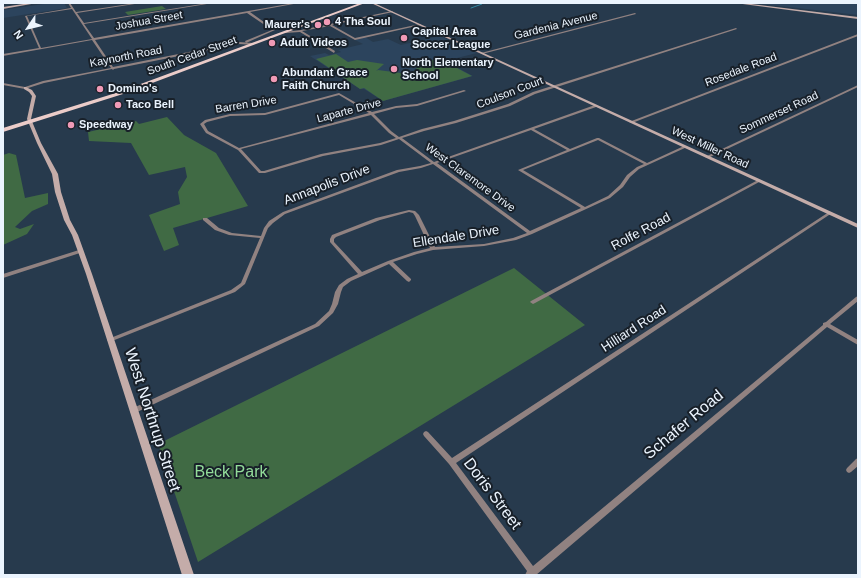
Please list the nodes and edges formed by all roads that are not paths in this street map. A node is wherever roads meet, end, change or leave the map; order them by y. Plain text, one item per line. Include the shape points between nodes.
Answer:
1 (36, 3) edge
2 (69, 3) edge
3 (140, 3) edge
4 (212, 3) edge
5 (298, 3) edge
6 (364, 3) edge
7 (372, 3) edge
8 (736, 3) edge
9 (750, 3) edge
10 (3, 8) edge
11 (72, 8) junction
12 (802, 11) junction
13 (248, 12) junction
14 (392, 12) junction
15 (75, 13) junction
16 (831, 13) junction
17 (635, 14) dead end
18 (857, 17) edge
19 (83, 24) junction
20 (330, 25) junction
21 (420, 25) junction
22 (736, 29) dead end
23 (300, 31) junction
24 (285, 32) junction
25 (858, 35) edge
26 (92, 39) junction
27 (242, 43) junction
28 (253, 44) junction
29 (40, 48) junction
30 (334, 52) dead end
31 (482, 54) junction
32 (3, 55) edge
33 (113, 69) junction
34 (3, 84) edge
35 (858, 86) edge
36 (554, 87) junction
37 (25, 88) junction
38 (464, 91) dead end
39 (339, 94) joint
40 (595, 106) junction
41 (372, 114) junction
42 (30, 122) junction
43 (631, 122) junction
44 (532, 129) junction
45 (3, 130) edge
46 (399, 138) junction
47 (685, 147) junction
48 (239, 149) junction
49 (570, 150) junction
50 (707, 157) junction
51 (434, 163) junction
52 (647, 164) junction
53 (759, 181) junction
54 (584, 208) junction
55 (830, 213) junction
56 (205, 219) dead end
57 (858, 226) edge
58 (530, 233) junction
59 (262, 237) junction
60 (434, 249) junction
61 (81, 251) junction
62 (390, 262) junction
63 (361, 274) junction
64 (3, 276) edge
65 (409, 280) dead end
66 (858, 298) edge
67 (534, 302) dead end
68 (826, 324) junction
69 (110, 340) junction
70 (858, 343) edge
71 (133, 411) junction
72 (426, 434) dead end
73 (858, 461) edge
74 (451, 462) junction
75 (849, 470) dead end
76 (531, 573) edge
77 (188, 575) edge

1 - 10 street
2 - 11 street
3 - 15 street
4 - 19 street
5 - 13 street, Joshua Street
6 - 24 main road, South Cedar Street
7 - 14 street, West Miller Road
8 - 12 street
9 - 16 street
11 - 15 street
11 - 29 street via 26,16
12 - 16 street
12 - 18 street
13 - 26 street, Joshua Street
13 - 27 street via 274,29 254,40
14 - 20 street
14 - 21 street, West Miller Road
15 - 19 street
16 - 18 street
17 - 31 street, Gardenia Avenue
19 - 26 street
20 - 21 street via 355,39
20 - 23 street
21 - 31 street, West Miller Road
22 - 36 street, Coulson Court
23 - 24 street
23 - 30 street
24 - 28 main road, South Cedar Street
25 - 43 street, Rosedale Road
26 - 29 street, Joshua Street
26 - 33 street
27 - 28 street, Kaynorth Road
27 - 33 street, Kaynorth Road
28 - 42 main road, South Cedar Street
29 - 32 street, Joshua Street
31 - 36 street, West Miller Road
33 - 37 street, Kaynorth Road via 43,82
34 - 37 street, Kaynorth Road
35 - 50 street, Sommerset Road
36 - 40 street, West Miller Road
36 - 46 street, Coulson Court via 530,94 509,105
37 - 42 street via 34,96 29,113
38 - 41 street, Laparte Drive via 417,105 396,107
39 - 41 street, West Claremore Drive
39 - 48 street, Barren Drive via 266,114 230,115 202,123 207,132
40 - 43 street, West Miller Road
40 - 44 street, Annapolis Drive
41 - 46 street, West Claremore Drive
41 - 48 street, Laparte Drive
42 - 45 main road, South Cedar Street
42 - 61 street, West Northrup Street via 55,174 67,220
43 - 47 street, West Miller Road
44 - 49 street
44 - 51 street, Annapolis Drive
46 - 48 street, Coulson Court via 264,172 260,172
46 - 51 street, West Claremore Drive
47 - 50 street, West Miller Road
47 - 52 street, Ellendale Drive
49 - 52 street via 598,139
49 - 54 street via 520,170
50 - 53 street, West Miller Road
51 - 58 street, West Claremore Drive
51 - 59 street, Annapolis Drive via 398,170 284,214 271,222
52 - 54 street, Ellendale Drive via 632,172 617,192
53 - 55 street, West Miller Road
53 - 67 street, Rolfe Road
54 - 58 street, Ellendale Drive
55 - 57 street, West Miller Road
55 - 74 street, Hilliard Road
56 - 59 street via 217,229 231,234
58 - 60 street, Ellendale Drive via 484,245
59 - 69 street, Annapolis Drive via 245,280 238,288
60 - 62 street, Ellendale Drive
60 - 63 street via 417,214 409,211 378,219 334,236 332,242
61 - 64 street
61 - 69 street, West Northrup Street
62 - 63 street, Ellendale Drive
62 - 65 street
63 - 71 street, Ellendale Drive via 341,286 336,304 317,325
66 - 68 street, Schafer Road
68 - 70 street
68 - 76 street, Schafer Road
69 - 71 street, West Northrup Street
71 - 77 street, West Northrup Street
72 - 74 street, Doris Street
73 - 75 street
74 - 76 street, Doris Street

